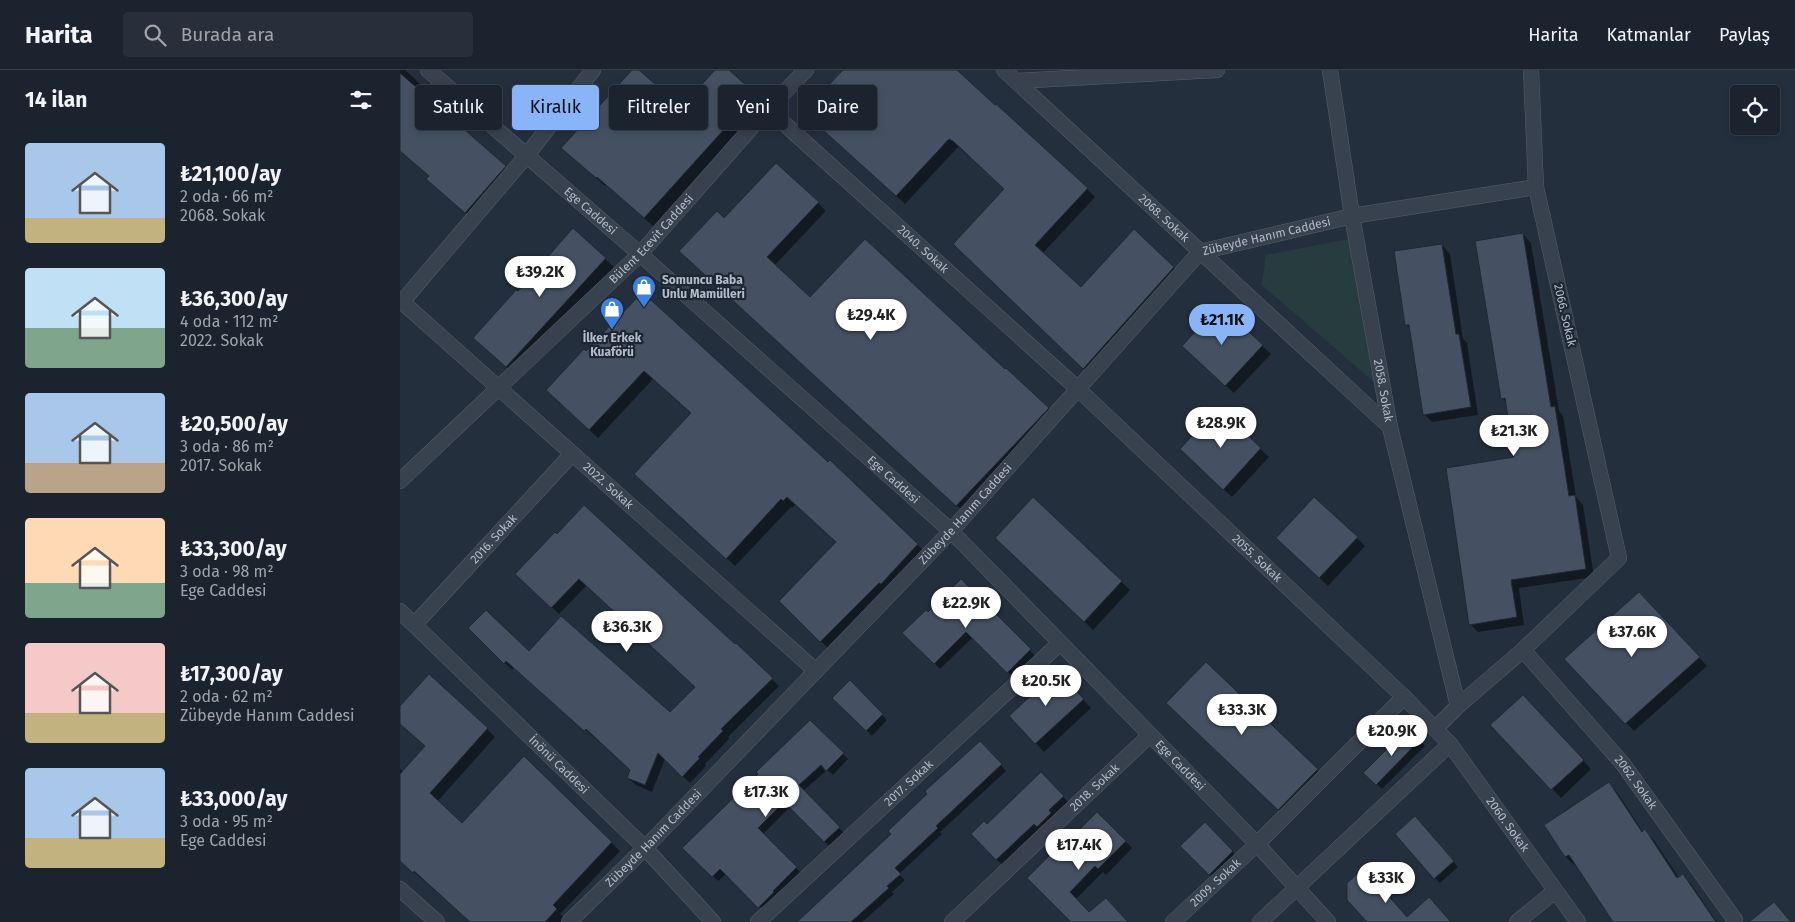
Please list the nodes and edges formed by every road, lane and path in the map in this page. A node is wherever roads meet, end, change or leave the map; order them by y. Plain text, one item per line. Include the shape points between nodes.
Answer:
1 (428, 70) edge
2 (592, 70) edge
3 (806, 70) edge
4 (1004, 70) edge
5 (1217, 70) edge
6 (1330, 70) edge
7 (1531, 70) edge
8 (1016, 81) junction
9 (788, 88) edge
10 (788, 127) edge
11 (749, 130) edge
12 (527, 155) junction
13 (1536, 187) junction
14 (1352, 216) junction
15 (1200, 252) junction
16 (640, 254) junction
17 (401, 301) edge
18 (498, 387) junction
19 (1078, 389) junction
20 (1390, 427) junction
21 (572, 454) junction
22 (400, 481) edge
23 (951, 531) junction
24 (400, 611) edge
25 (415, 624) junction
26 (1060, 643) junction
27 (1522, 650) junction
28 (816, 671) junction
29 (1404, 697) junction
30 (1458, 706) junction
31 (1435, 729) junction
32 (1150, 735) junction
33 (1450, 744) junction
34 (1257, 844) junction
35 (645, 848) junction
36 (1297, 888) junction
37 (400, 889) edge
38 (1554, 891) junction
39 (437, 922) edge
40 (569, 922) edge
41 (713, 922) edge
42 (758, 922) edge
43 (952, 922) edge
44 (1173, 922) edge
45 (1260, 922) edge
46 (1328, 922) edge
47 (1517, 922) edge
48 (1578, 922) edge
49 (1733, 922) edge

1 - 12 street, Ege Caddesi
2 - 12 street
3 - 9 street, Bülent Ecevit Caddesi
4 - 8 street, 2068. Sokak
5 - 8 street
6 - 14 street, 2058. Sokak
7 - 13 street, 2066. Sokak
8 - 15 street, 2068. Sokak
10 - 19 street, 2040. Sokak
11 - 16 street, Bülent Ecevit Caddesi
12 - 16 street, Ege Caddesi
12 - 17 street
13 - 14 street, Zübeyde Hanım Caddesi
13 - 27 street, 2066. Sokak via 1620,558
14 - 15 street, Zübeyde Hanım Caddesi
14 - 20 street, 2058. Sokak
15 - 19 street, Zübeyde Hanım Caddesi
15 - 20 street, 2068. Sokak
16 - 18 street, Bülent Ecevit Caddesi
16 - 23 street, Ege Caddesi
17 - 18 street, 2022. Sokak
18 - 21 street, 2022. Sokak
18 - 22 street, Bülent Ecevit Caddesi
19 - 23 street, Zübeyde Hanım Caddesi
19 - 29 street, 2055. Sokak
20 - 30 street, 2058. Sokak
21 - 25 street, 2016. Sokak
21 - 28 street, 2022. Sokak
23 - 26 street, Ege Caddesi
23 - 28 street, Zübeyde Hanım Caddesi
24 - 25 street, İnönü Caddesi
25 - 35 street, İnönü Caddesi
26 - 32 street, Ege Caddesi
26 - 42 street, 2017. Sokak
27 - 30 street
27 - 49 street, 2062. Sokak via 1623,764 1735,920
28 - 35 street, Zübeyde Hanım Caddesi
29 - 31 street, 2055. Sokak
29 - 34 street, 2009. Sokak
30 - 31 street
31 - 33 street, 2060. Sokak
32 - 34 street, Ege Caddesi
32 - 43 street, 2018. Sokak
33 - 36 street
33 - 38 street, 2060. Sokak
34 - 36 street, Ege Caddesi
34 - 44 street, 2009. Sokak
35 - 40 street, Zübeyde Hanım Caddesi
35 - 41 street, İnönü Caddesi
36 - 45 street
36 - 46 street, Ege Caddesi
37 - 39 street
38 - 47 street
38 - 48 street, 2060. Sokak

